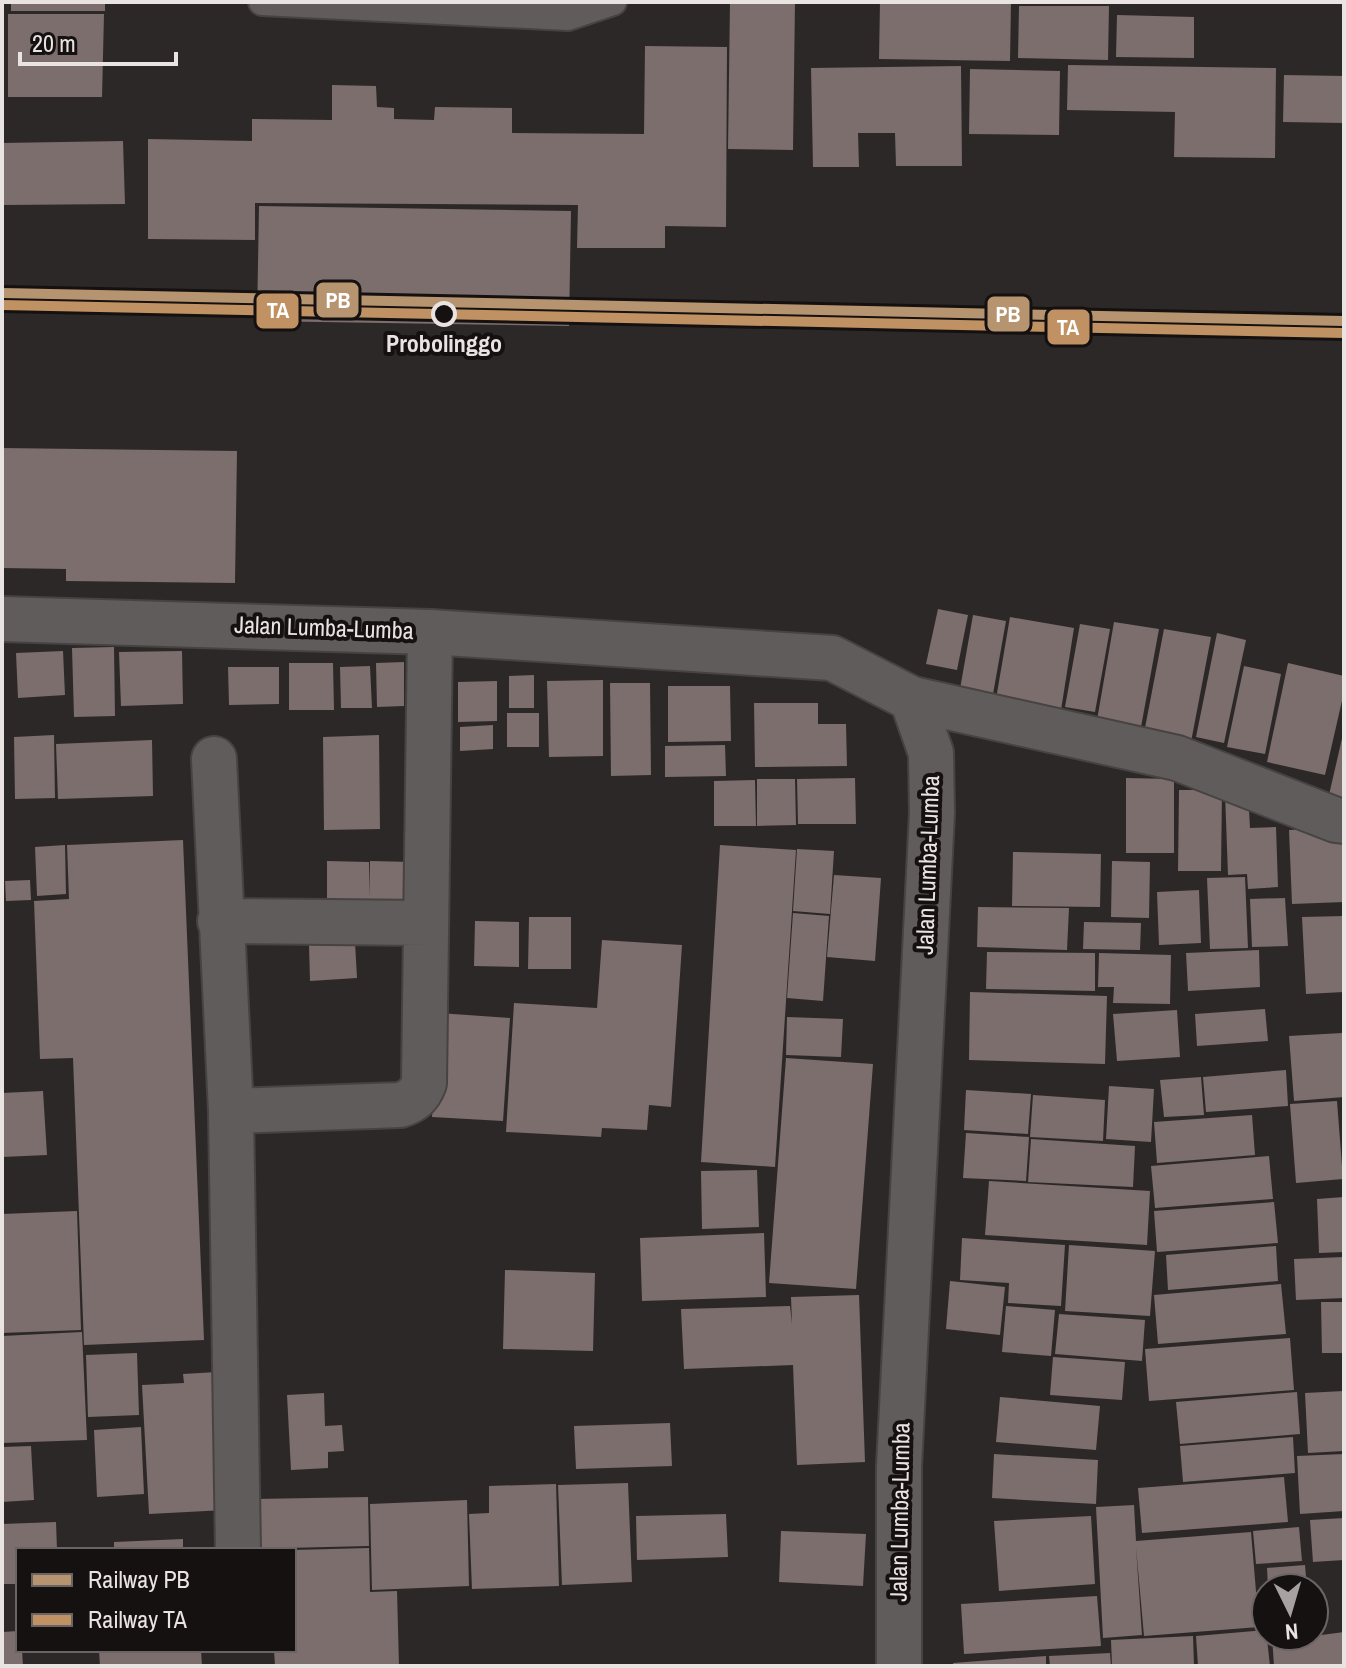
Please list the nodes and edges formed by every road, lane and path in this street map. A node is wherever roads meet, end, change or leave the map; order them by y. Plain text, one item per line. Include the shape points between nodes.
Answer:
1 (262, 2) edge
2 (613, 2) edge
3 (2, 619) edge
4 (430, 632) junction
5 (912, 699) junction
6 (214, 759) dead end
7 (1344, 821) edge
8 (220, 921) junction
9 (426, 923) junction
10 (231, 1111) junction
11 (238, 1548) edge
12 (899, 1666) edge

1 - 2 lane via 568,17
3 - 4 street, Jalan Lumba-Lumba
4 - 5 street, Jalan Lumba-Lumba via 832,658
4 - 9 street
5 - 7 street via 1177,758
5 - 12 street, Jalan Lumba-Lumba via 931,753 932,813 899,1467
6 - 8 street
8 - 9 street
8 - 10 street
9 - 10 street via 421,1093 400,1105
10 - 11 street

